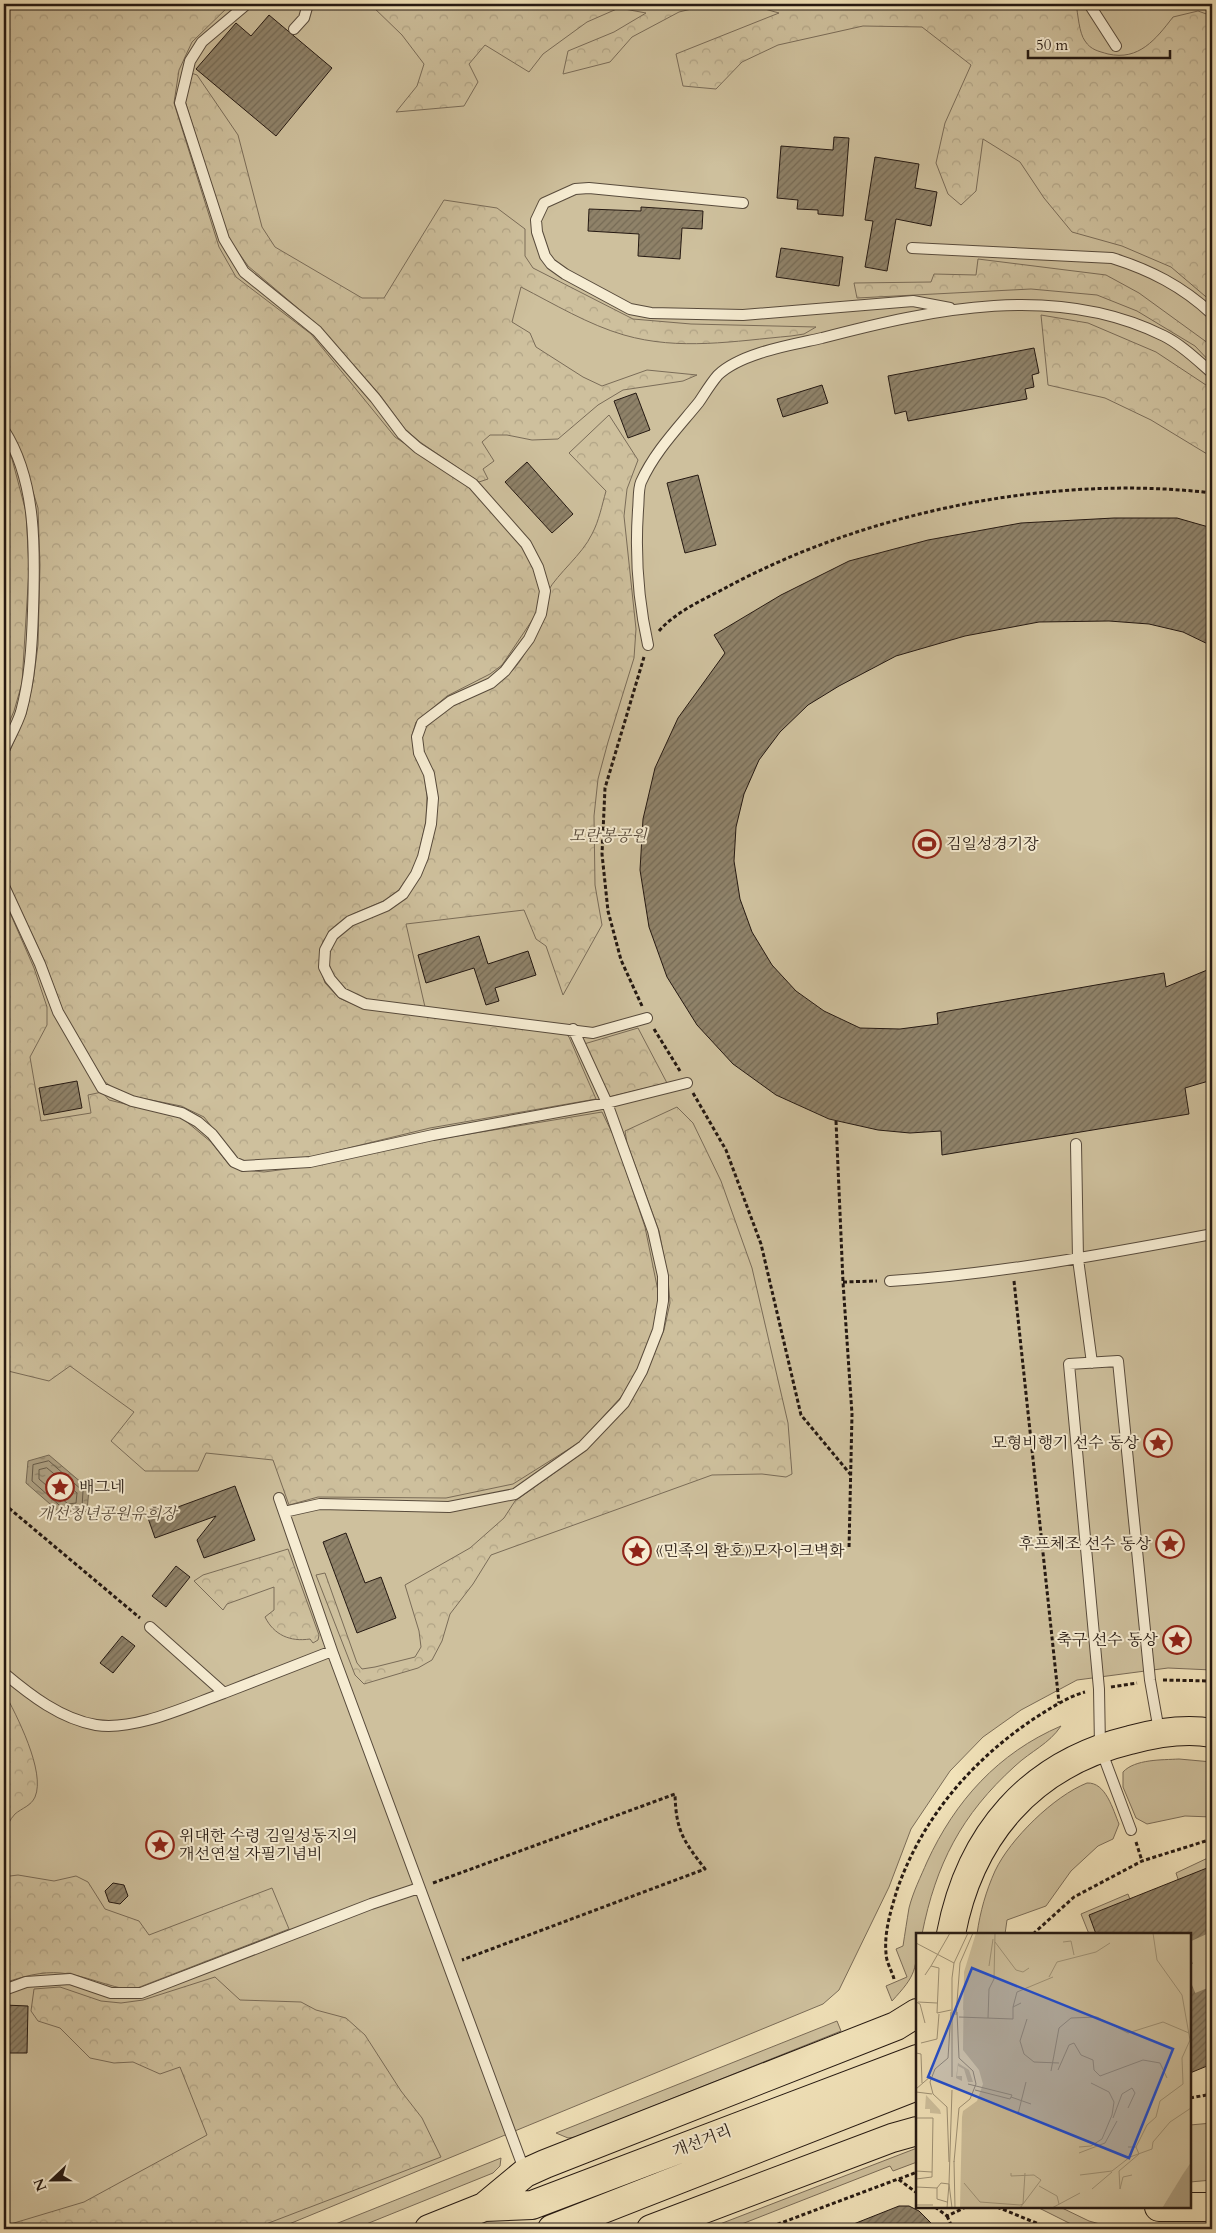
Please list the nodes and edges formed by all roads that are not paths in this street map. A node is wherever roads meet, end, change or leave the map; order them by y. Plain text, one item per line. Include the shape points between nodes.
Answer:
1 (247, 4) edge
2 (308, 4) edge
3 (1089, 4) edge
4 (294, 29) dead end
5 (1116, 46) dead end
6 (743, 203) dead end
7 (912, 248) dead end
8 (956, 309) junction
9 (1212, 314) edge
10 (1212, 373) edge
11 (4, 430) edge
12 (648, 645) road end
13 (4, 750) edge
14 (4, 886) edge
15 (647, 1018) road end
16 (573, 1029) junction
17 (687, 1083) road end
18 (607, 1103) junction
19 (1076, 1144) dead end
20 (1212, 1234) edge
21 (1078, 1259) junction
22 (890, 1280) dead end
23 (1092, 1363) junction
24 (279, 1498) dead end
25 (284, 1512) junction
26 (150, 1627) road end
27 (332, 1650) junction
28 (4, 1673) edge
29 (224, 1692) junction
30 (1159, 1732) junction
31 (1212, 1733) edge
32 (1100, 1747) junction
33 (1131, 1830) road end
34 (419, 1888) junction
35 (951, 1933) edge
36 (4, 1990) edge
37 (906, 2020) edge
38 (916, 2059) edge
39 (916, 2086) edge
40 (916, 2131) edge
41 (525, 2173) junction
42 (484, 2207) junction
43 (1191, 2207) edge
44 (1212, 2207) edge
45 (429, 2229) edge
46 (552, 2229) edge
47 (652, 2229) edge

1 - 16 lane via 202,42 190,61 180,102 224,239 244,272 317,331 402,434 473,484 526,544 538,567 544,592 540,614 529,639 506,671 491,683 450,701 422,723 418,737 419,752 430,774 433,798 423,857 403,894 386,906 350,921 334,934 325,950 324,967 342,993 365,1004
2 - 4 lane via 304,18
3 - 5 lane
6 - 8 lane via 575,189 544,203 536,220 537,232 545,256 565,274 630,309 644,312 743,315 913,301
7 - 9 lane via 1112,258 1166,279
8 - 10 lane via 1020,305 1082,308 1165,336
8 - 12 lane via 868,326 746,358 719,375 665,442 640,484 635,546 640,612
11 - 13 lane via 16,456 32,510 34,567 32,646 27,682 21,714
14 - 18 lane via 58,1012 102,1088 132,1101 182,1113 212,1134 234,1162 243,1166 310,1162 433,1135
15 - 16 lane via 594,1033
16 - 18 lane
17 - 18 lane
18 - 25 lane via 653,1231 663,1276 658,1330 642,1371 624,1403 583,1446 515,1494 449,1506 320,1504
19 - 21 lane
20 - 21 lane
21 - 22 lane via 942,1277
21 - 23 lane
23 - 30 lane via 1118,1361 1150,1680
23 - 32 lane via 1070,1364 1099,1689
24 - 25 lane
25 - 27 lane
26 - 29 lane
27 - 29 lane
27 - 34 lane
28 - 29 lane via 58,1712 96,1725 131,1723 163,1715
30 - 31 main road
30 - 32 main road
32 - 33 lane
32 - 35 main road via 1066,1763 1012,1806 992,1831 974,1862 957,1904
34 - 36 lane via 141,1993 111,1993 70,1979 26,1982
34 - 41 lane
37 - 41 main road, 개선거리
38 - 42 main road, 개선거리 via 532,2205
39 - 46 main road, 개선거리
40 - 47 main road
41 - 42 main road, 개선거리
42 - 45 main road, 개선거리
43 - 44 main road

